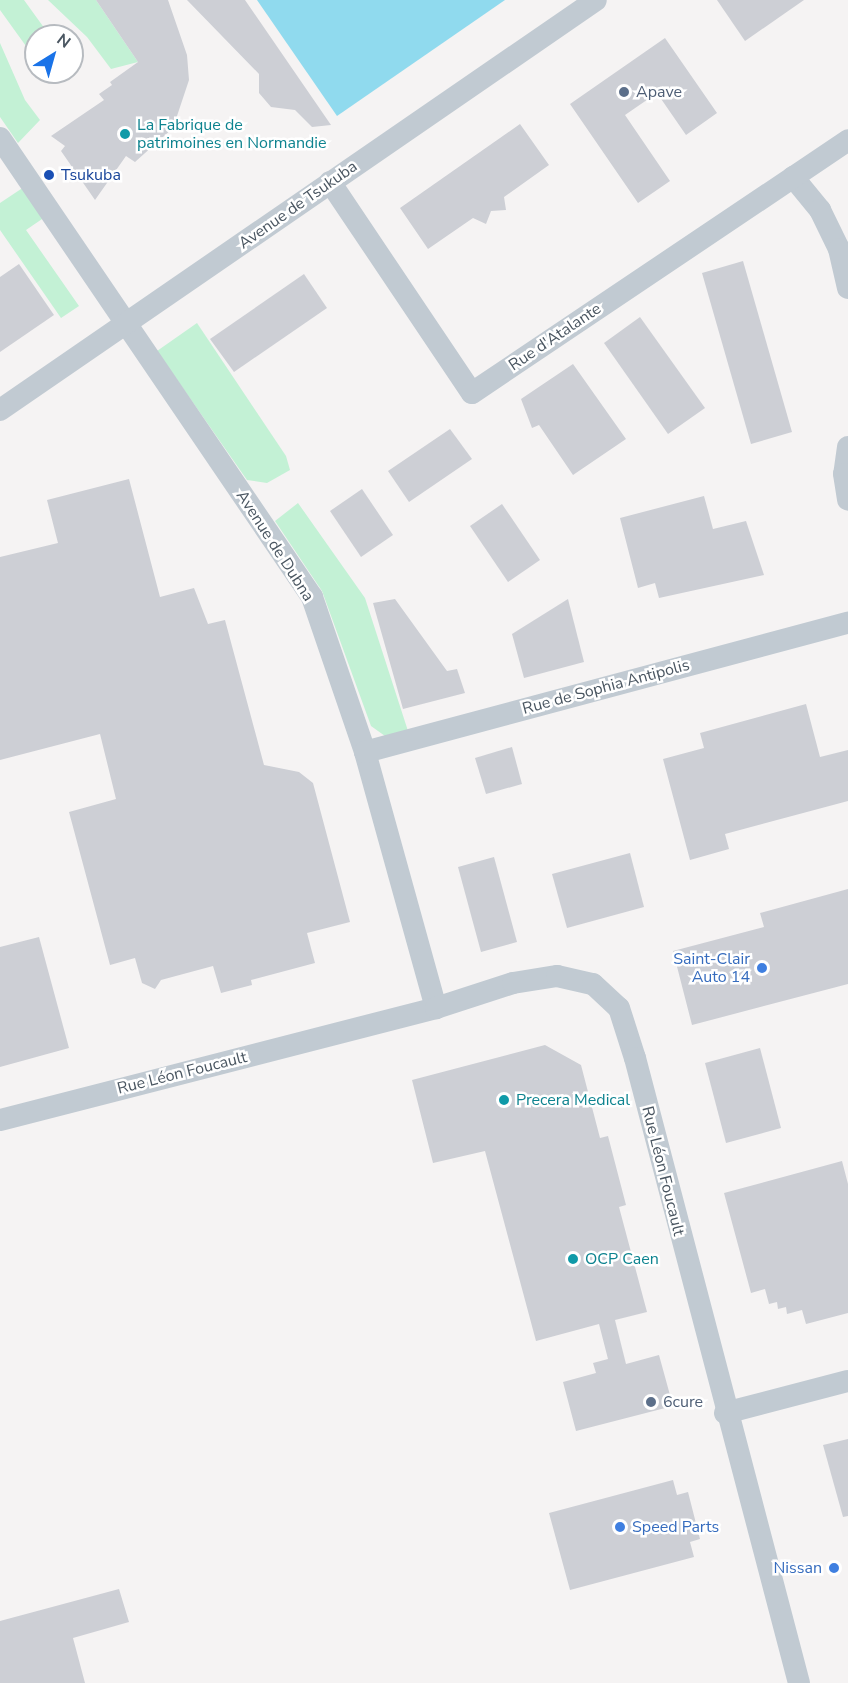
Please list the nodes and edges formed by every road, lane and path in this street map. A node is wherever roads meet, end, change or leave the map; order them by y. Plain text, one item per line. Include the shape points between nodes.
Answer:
1 (596, 0) edge
2 (0, 138) edge
3 (848, 140) edge
4 (792, 177) junction
5 (330, 182) junction
6 (848, 288) edge
7 (127, 323) junction
8 (0, 410) edge
9 (848, 447) edge
10 (848, 500) edge
11 (848, 623) edge
12 (365, 752) junction
13 (436, 1008) junction
14 (0, 1120) edge
15 (848, 1381) edge
16 (725, 1413) junction
17 (799, 1683) edge

1 - 5 street, Avenue de Tsukuba
2 - 7 street, Avenue de Dubna
3 - 4 street, Rue d'Atalante
4 - 5 street, Rue d'Atalante via 472,393
4 - 6 street via 820,210 839,249
5 - 7 street, Avenue de Tsukuba
7 - 8 street, Avenue de Tsukuba
7 - 12 street, Avenue de Dubna via 312,597
9 - 10 street via 844,474
11 - 12 street, Rue de Sophia Antipolis
12 - 13 street, Avenue de Dubna
13 - 14 street, Rue Léon Foucault
13 - 16 street, Rue Léon Foucault via 513,983 557,976 593,984 619,1008
15 - 16 street
16 - 17 street, Rue Léon Foucault

